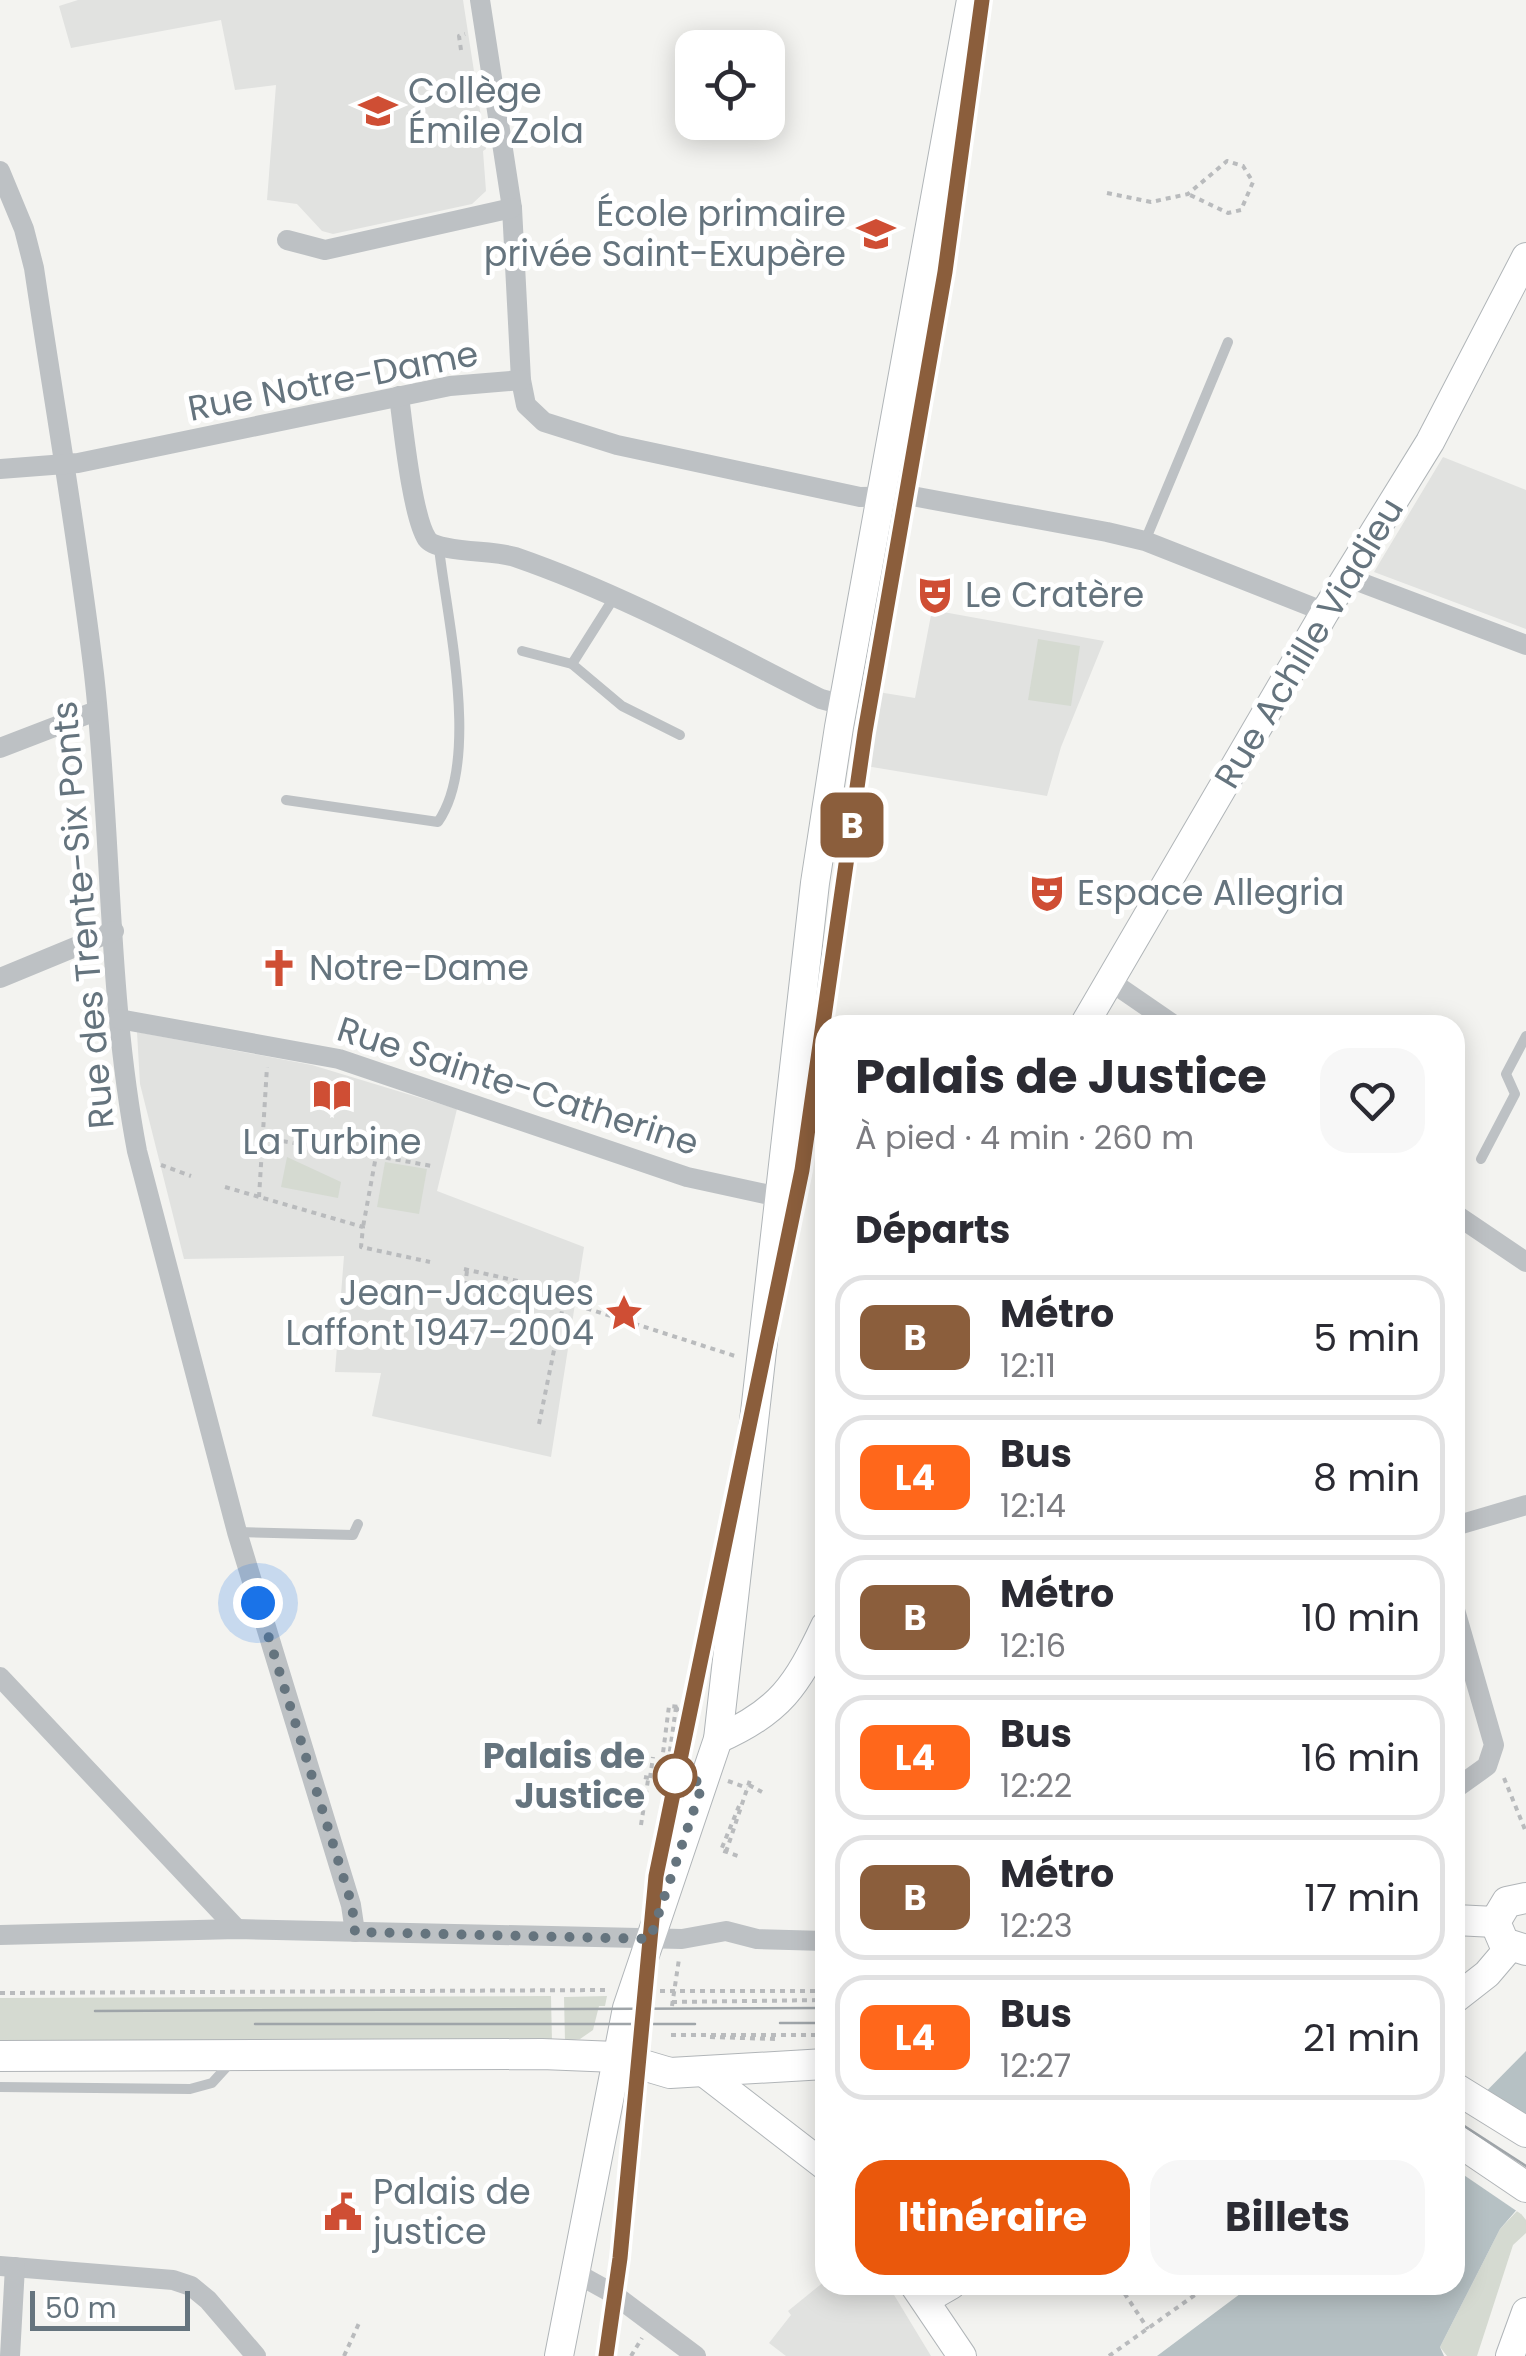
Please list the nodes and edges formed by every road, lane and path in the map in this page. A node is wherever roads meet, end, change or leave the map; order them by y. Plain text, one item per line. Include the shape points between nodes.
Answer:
1 (480, 0) edge
2 (971, 0) edge
3 (0, 172) edge
4 (1108, 193) dead end
5 (1188, 194) junction
6 (512, 208) junction
7 (286, 240) dead end
8 (1526, 257) edge
9 (1228, 342) dead end
10 (521, 380) junction
11 (399, 396) junction
12 (63, 464) junction
13 (0, 469) edge
14 (881, 498) junction
15 (1145, 541) junction
16 (439, 548) junction
17 (1350, 578) junction
18 (616, 596) junction
19 (1324, 612) junction
20 (1526, 645) edge
21 (522, 651) dead end
22 (572, 664) junction
23 (843, 704) junction
24 (96, 711) junction
25 (680, 735) dead end
26 (0, 748) edge
27 (286, 800) dead end
28 (114, 931) junction
29 (0, 978) edge
30 (1110, 981) junction
31 (1090, 1015) edge
32 (1159, 1015) edge
33 (120, 1018) junction
34 (351, 1024) dead end
35 (1526, 1036) edge
36 (795, 1043) junction
37 (269, 1044) junction
38 (815, 1045) edge
39 (347, 1052) dead end
40 (263, 1138) junction
41 (376, 1156) junction
42 (1480, 1159) dead end
43 (432, 1166) dead end
44 (168, 1168) dead end
45 (191, 1176) dead end
46 (225, 1187) dead end
47 (260, 1197) junction
48 (779, 1197) junction
49 (1465, 1221) edge
50 (362, 1227) junction
51 (430, 1262) dead end
52 (1526, 1262) edge
53 (464, 1286) dead end
54 (560, 1290) dead end
55 (564, 1300) junction
56 (512, 1305) dead end
57 (748, 1360) dead end
58 (540, 1424) dead end
59 (1526, 1506) edge
60 (1465, 1523) edge
61 (358, 1524) dead end
62 (237, 1532) junction
63 (1465, 1647) edge
64 (815, 1653) edge
65 (0, 1677) edge
66 (676, 1707) junction
67 (699, 1709) dead end
68 (718, 1740) junction
69 (653, 1757) dead end
70 (1504, 1778) dead end
71 (1465, 1781) edge
72 (671, 1782) junction
73 (685, 1786) dead end
74 (762, 1792) dead end
75 (646, 1802) dead end
76 (666, 1812) dead end
77 (641, 1825) dead end
78 (1526, 1832) edge
79 (741, 1857) dead end
80 (1526, 1898) edge
81 (1465, 1923) edge
82 (237, 1929) junction
83 (355, 1932) junction
84 (652, 1932) junction
85 (0, 1935) edge
86 (682, 1939) junction
87 (1510, 1939) edge
88 (815, 1941) edge
89 (610, 1990) dead end
90 (673, 1990) junction
91 (815, 1991) edge
92 (1465, 1991) edge
93 (651, 1992) dead end
94 (0, 1993) edge
95 (815, 2000) edge
96 (670, 2035) dead end
97 (812, 2041) edge
98 (158, 2055) junction
99 (0, 2056) edge
100 (235, 2056) junction
101 (616, 2058) junction
102 (815, 2065) edge
103 (702, 2071) junction
104 (0, 2087) edge
105 (158, 2088) junction
106 (1465, 2094) edge
107 (1526, 2132) edge
108 (1465, 2146) edge
109 (815, 2147) edge
110 (1526, 2187) edge
111 (8, 2266) edge
112 (574, 2272) junction
113 (921, 2295) edge
114 (1126, 2295) edge
115 (1194, 2295) edge
116 (1526, 2312) edge
117 (360, 2321) dead end
118 (1148, 2329) junction
119 (10, 2356) edge
120 (256, 2356) edge
121 (344, 2356) edge
122 (559, 2356) edge
123 (696, 2356) edge
124 (962, 2356) edge
125 (1109, 2356) edge
126 (1510, 2356) edge

1 - 6 street
2 - 14 main road
3 - 12 street, Rue des Trente-Six Ponts via 34,268
4 - 5 path via 1152,202
5 - 5 path via 1227,161 1242,166 1253,182 1241,210 1228,212
6 - 7 street via 325,250
6 - 10 street
8 - 17 main road, Rue Achille Viadieu
9 - 15 lane
10 - 11 street, Rue Notre-Dame
10 - 14 street, Rue Notre-Dame via 526,405 544,422 617,446
11 - 12 street, Rue Notre-Dame
11 - 16 street via 419,518
12 - 13 street, Rue Notre-Dame
12 - 24 street, Rue des Trente-Six Ponts
14 - 15 street, Rue Notre-Dame via 912,496
14 - 23 main road
15 - 19 street, Rue Notre-Dame
16 - 18 street via 504,554
16 - 27 lane via 458,706 456,773 443,815 438,822
17 - 19 main road, Rue Achille Viadieu
17 - 20 street
18 - 22 lane
18 - 23 street
19 - 30 main road, Rue Achille Viadieu
21 - 22 lane
22 - 25 lane via 622,706
23 - 36 main road
24 - 26 street
24 - 28 street, Rue des Trente-Six Ponts
28 - 29 street
28 - 33 street, Rue des Trente-Six Ponts
30 - 31 main road, Rue Achille Viadieu
30 - 32 street
33 - 37 street, Rue Sainte-Catherine
33 - 62 street, Rue des Trente-Six Ponts via 138,1151
34 - 39 path
35 - 42 lane via 1506,1074 1515,1094
36 - 38 street
36 - 48 main road
37 - 40 path
37 - 48 street, Rue Sainte-Catherine via 394,1074 687,1177
40 - 41 path
40 - 47 path
41 - 43 path
41 - 50 path
44 - 45 path
46 - 47 path
47 - 50 path
48 - 68 main road
49 - 52 street
50 - 51 path via 360,1246
53 - 56 path via 466,1270 519,1281
54 - 55 path
55 - 57 path
55 - 58 path
59 - 60 street
61 - 62 lane via 353,1535
62 - 83 street, Rue des Trente-Six Ponts
63 - 71 street via 1494,1754
64 - 68 main road via 756,1723
65 - 82 street
66 - 66 path via 669,1706 663,1752 669,1758
66 - 67 path
66 - 72 path via 682,1717
68 - 84 main road
69 - 75 path
70 - 78 path
72 - 73 path
72 - 76 path
72 - 77 path via 646,1778
74 - 79 path via 748,1788 750,1780 739,1806 726,1852
80 - 87 main road via 1507,1902
81 - 87 main road
82 - 83 street
82 - 85 street
83 - 84 street
84 - 86 street
84 - 101 main road
86 - 88 street via 726,1931 757,1940
86 - 90 path
87 - 92 main road via 1487,1974
89 - 94 path
90 - 91 path
90 - 93 path
90 - 95 path via 672,2004
96 - 97 path via 755,2032
97 - 101 main road
98 - 99 main road
98 - 100 main road
98 - 105 lane
100 - 101 main road
100 - 105 lane via 212,2082
101 - 103 main road via 670,2073
101 - 112 main road
102 - 103 main road
103 - 109 main road via 755,2113
104 - 105 lane
106 - 107 main road
108 - 110 main road
111 - 119 street
111 - 120 street via 191,2286
112 - 122 main road
112 - 123 street
113 - 124 main road
114 - 118 path
115 - 118 path
116 - 126 main road
117 - 121 path
118 - 125 path

